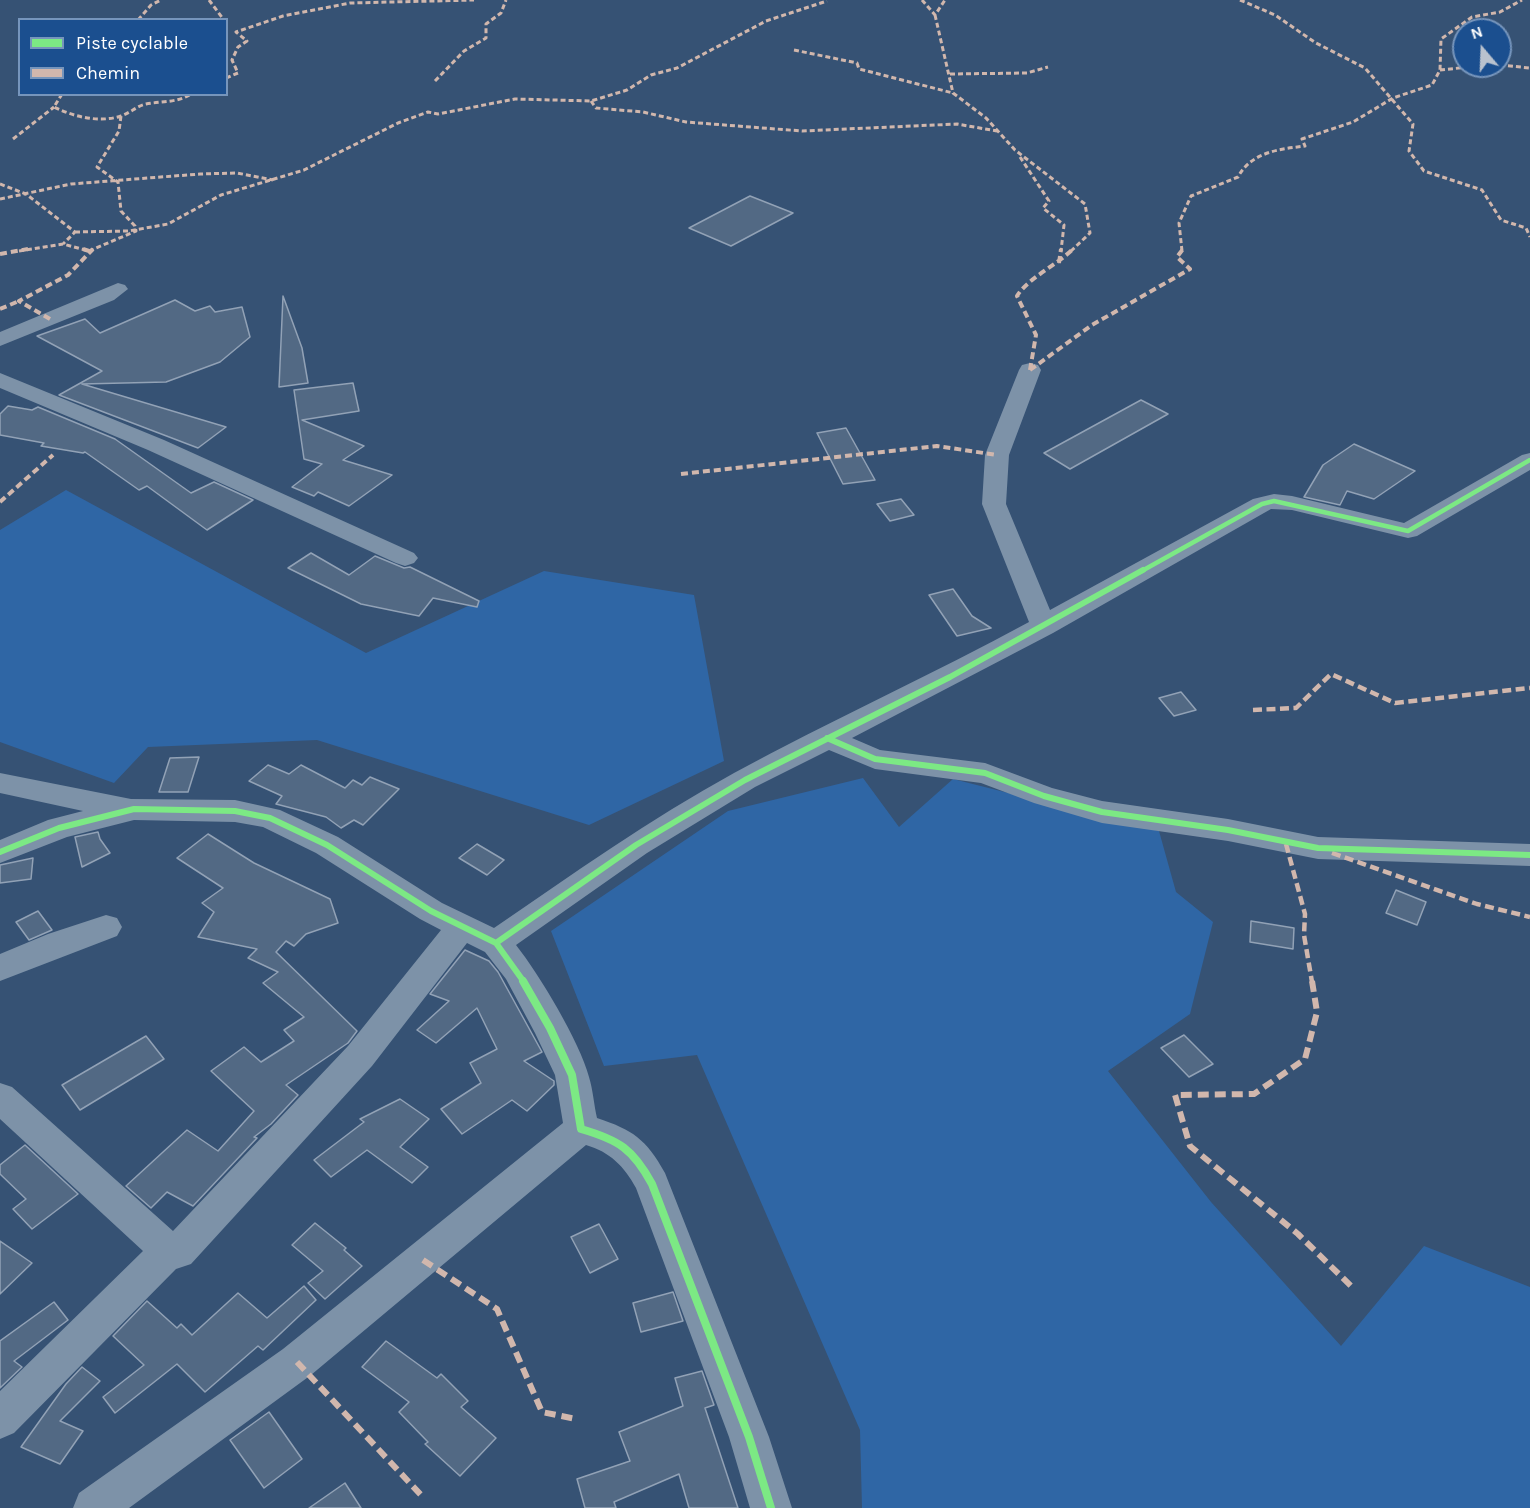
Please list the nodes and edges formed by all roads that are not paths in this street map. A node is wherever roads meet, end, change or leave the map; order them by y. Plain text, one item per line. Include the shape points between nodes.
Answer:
1 (118, 289) dead end
2 (0, 340) edge
3 (1030, 370) dead end
4 (0, 380) edge
5 (1530, 460) edge
6 (405, 558) dead end
7 (1044, 627) junction
8 (827, 738) junction
9 (0, 783) edge
10 (134, 808) junction
11 (0, 852) edge
12 (1530, 855) edge
13 (462, 926) junction
14 (106, 927) dead end
15 (496, 943) junction
16 (0, 968) edge
17 (0, 1097) edge
18 (581, 1130) junction
19 (169, 1251) junction
20 (0, 1419) edge
21 (94, 1508) edge
22 (771, 1508) edge

1 - 2 street
3 - 7 street via 997,455 994,504
4 - 6 street via 156,445
5 - 7 street via 1408,531 1292,503 1268,502
7 - 8 street
8 - 12 street via 875,759 985,773 1044,796 1102,812 1228,830 1286,844
8 - 15 street via 745,780 636,845
9 - 10 street
10 - 11 street via 59,828
10 - 13 street via 235,811 270,818 327,845 431,911
13 - 15 street
13 - 19 street via 360,1056 182,1250
14 - 16 street
15 - 18 street via 517,970 572,1075
17 - 19 street
18 - 21 street via 297,1362
18 - 22 street via 616,1139 639,1159 652,1184 749,1437
19 - 20 street

